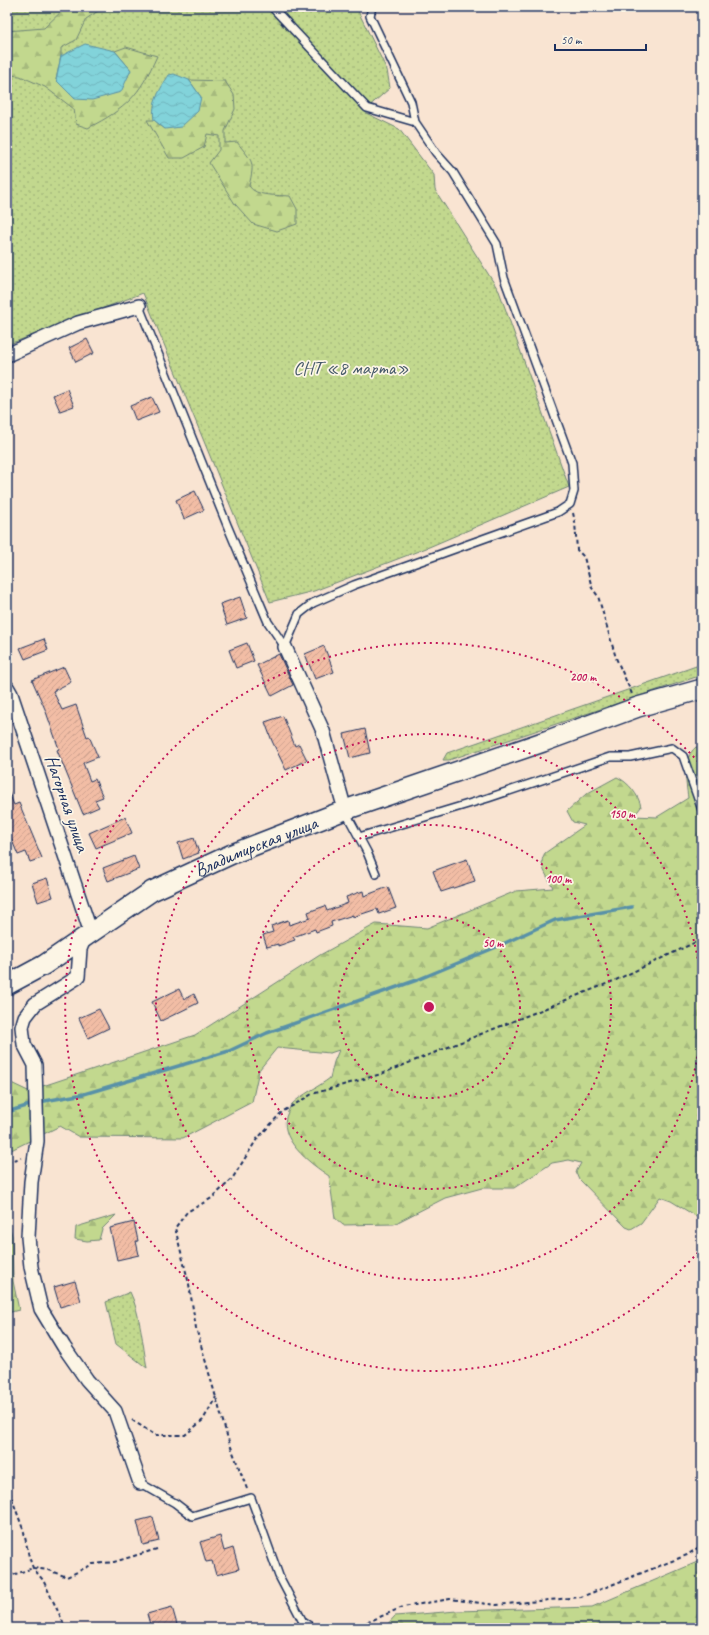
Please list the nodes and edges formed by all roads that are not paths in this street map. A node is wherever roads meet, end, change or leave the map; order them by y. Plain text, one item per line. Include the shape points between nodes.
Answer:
1 (272, 7) edge
2 (372, 7) edge
3 (415, 122) junction
4 (139, 306) joint
5 (7, 355) edge
6 (285, 647) junction
7 (7, 687) edge
8 (702, 689) edge
9 (345, 810) junction
10 (702, 810) edge
11 (359, 837) junction
12 (376, 874) dead end
13 (87, 936) junction
14 (7, 985) edge
15 (140, 1483) joint
16 (313, 1628) edge

1 - 3 lane via 367,108
2 - 3 lane via 370,16 411,102
3 - 6 lane via 452,172 497,244 504,278 572,463 574,491 570,504 558,512 354,585 313,603 299,614
4 - 5 street via 78,323
4 - 6 lane via 268,622
6 - 9 street via 323,731
7 - 13 street, Нагорная улица via 12,694
8 - 9 street, Владимирская улица via 638,707
9 - 11 lane
9 - 13 street, Владимирская улица via 232,854 152,891
10 - 11 lane via 683,756 672,748 630,757 610,758
11 - 12 lane
13 - 14 street, Владимирская улица via 44,965
13 - 15 street via 80,949 78,977 35,1004 25,1017 22,1027 24,1044 35,1065 37,1141 31,1182 28,1237 31,1267 41,1309 64,1347 115,1411
15 - 16 lane via 175,1502 192,1516 251,1498 279,1576 303,1622

